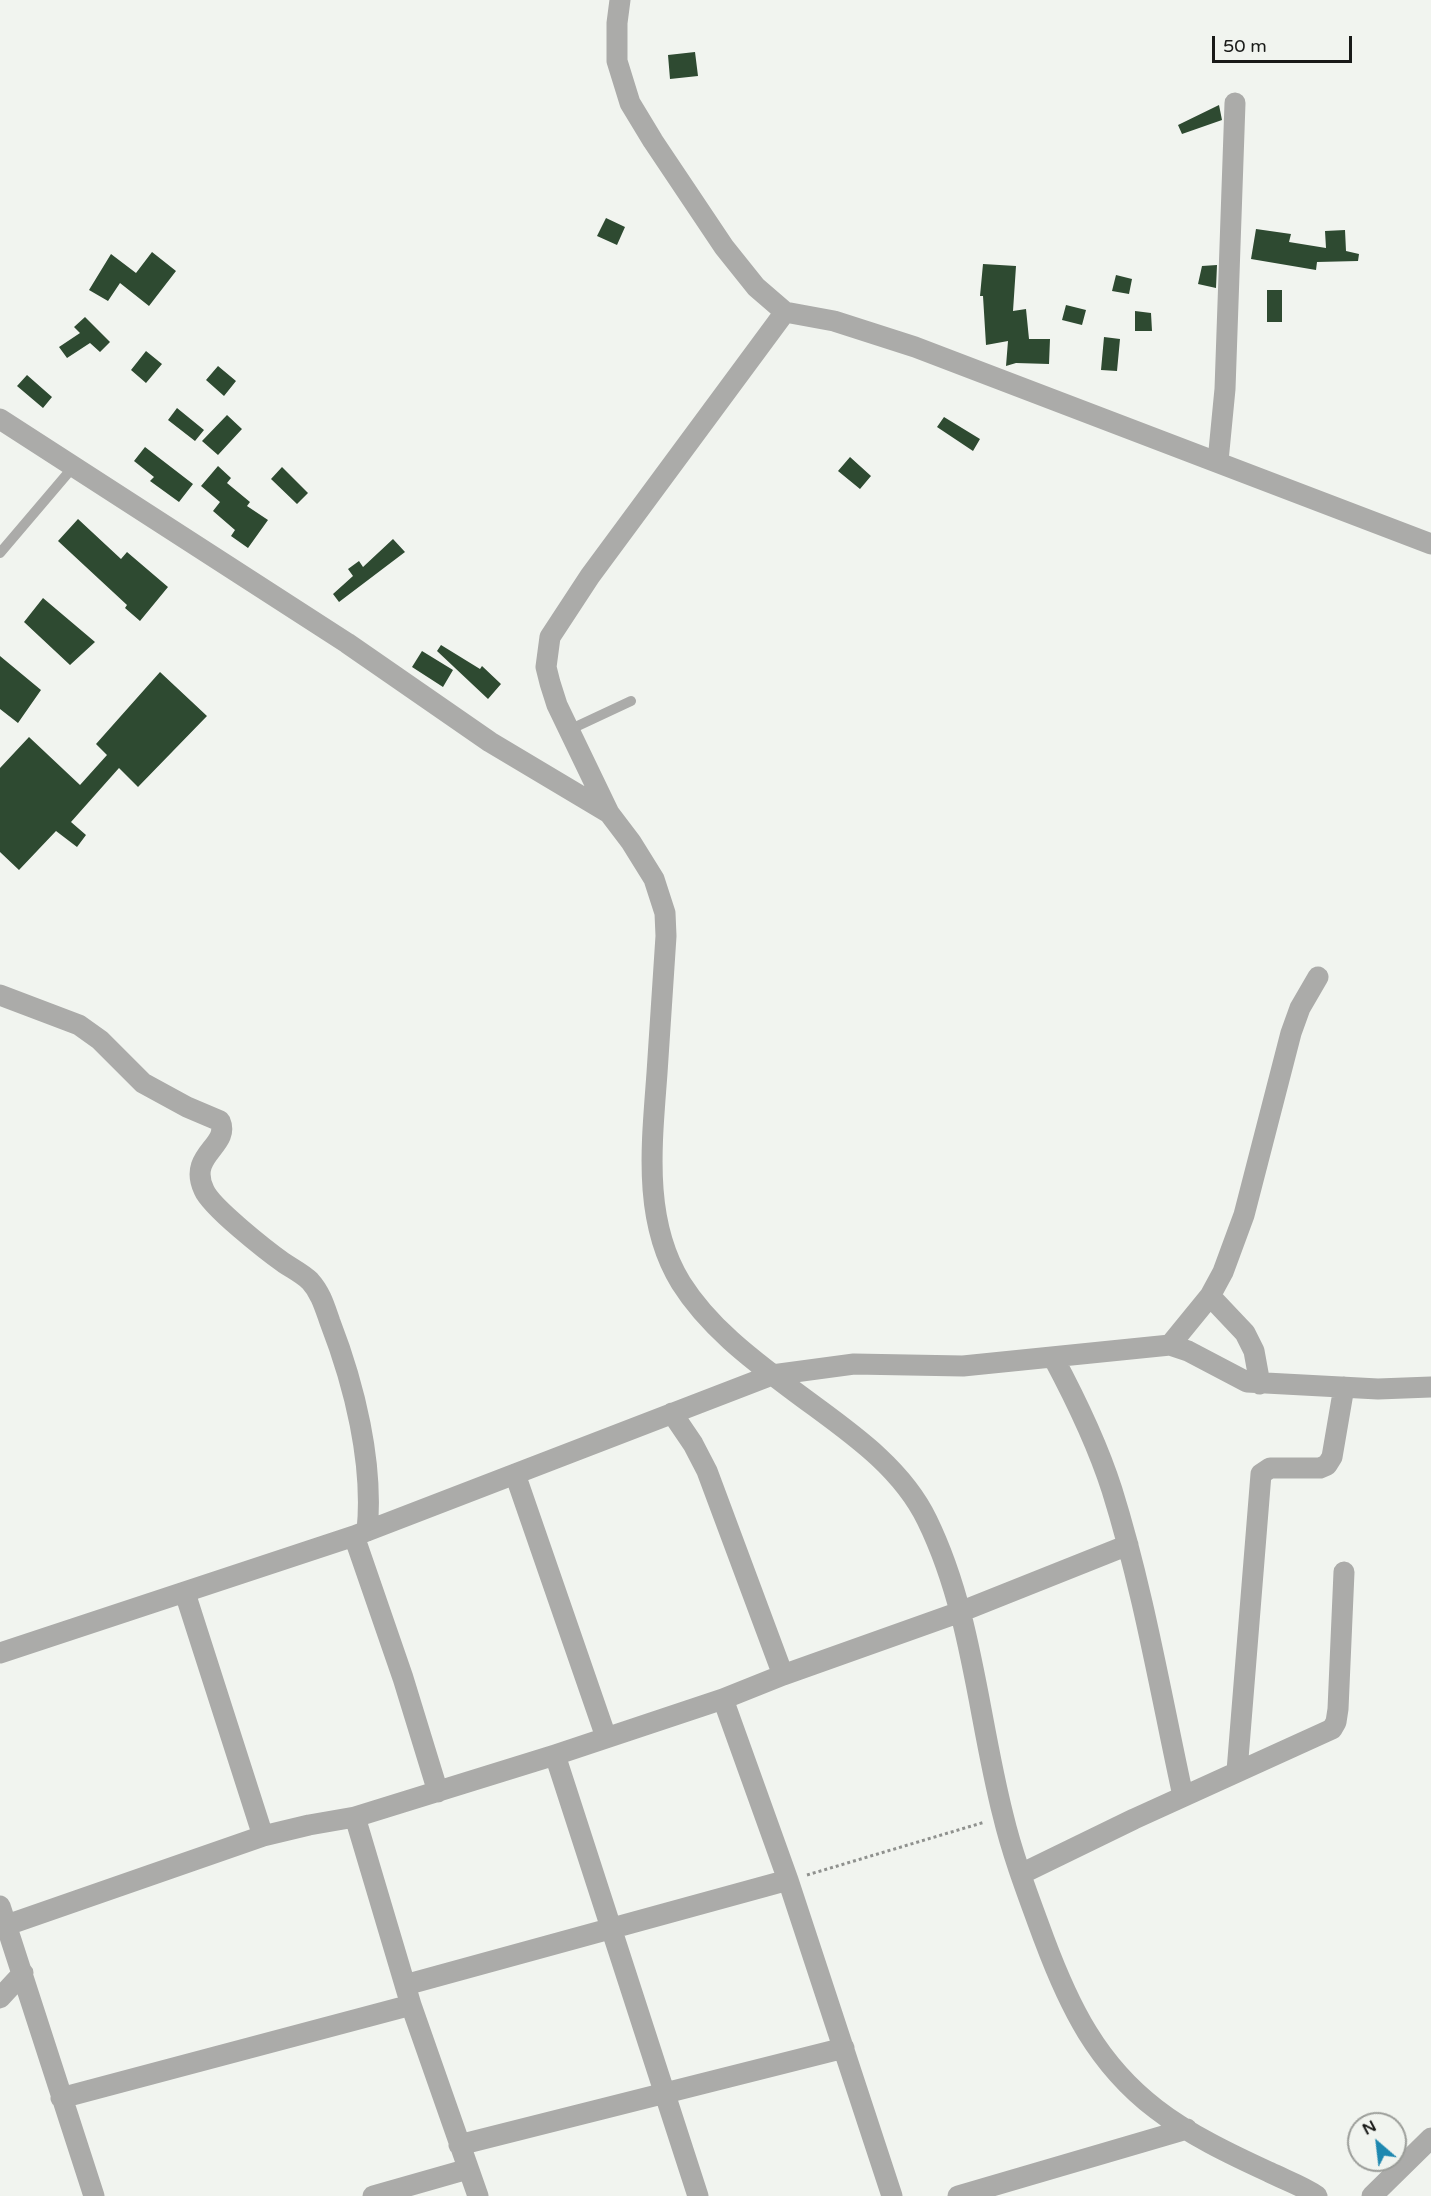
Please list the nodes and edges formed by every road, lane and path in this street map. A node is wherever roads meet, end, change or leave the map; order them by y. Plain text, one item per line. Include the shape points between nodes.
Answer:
1 (620, 0) edge
2 (1234, 103) dead end
3 (785, 312) junction
4 (0, 419) edge
5 (1218, 461) junction
6 (74, 466) junction
7 (1431, 544) edge
8 (0, 553) edge
9 (631, 700) dead end
10 (569, 730) junction
11 (609, 813) junction
12 (1318, 977) dead end
13 (0, 995) edge
14 (1210, 1296) junction
15 (1170, 1346) junction
16 (1053, 1357) junction
17 (772, 1375) junction
18 (1260, 1384) junction
19 (1344, 1387) junction
20 (1431, 1387) edge
21 (672, 1413) junction
22 (516, 1474) junction
23 (361, 1533) junction
24 (1128, 1545) junction
25 (1344, 1572) dead end
26 (185, 1593) junction
27 (960, 1612) junction
28 (0, 1653) edge
29 (783, 1675) junction
30 (723, 1699) junction
31 (606, 1737) junction
32 (555, 1755) junction
33 (1237, 1771) junction
34 (438, 1792) junction
35 (1183, 1796) junction
36 (1003, 1816) junction
37 (355, 1817) junction
38 (263, 1836) junction
39 (1021, 1874) junction
40 (788, 1880) junction
41 (3, 1916) edge
42 (613, 1930) junction
43 (23, 1973) junction
44 (408, 1995) junction
45 (0, 1998) edge
46 (844, 2048) junction
47 (665, 2091) junction
48 (61, 2098) junction
49 (1188, 2129) junction
50 (1431, 2138) edge
51 (459, 2145) junction
52 (468, 2169) junction
53 (94, 2196) edge
54 (373, 2196) edge
55 (478, 2196) edge
56 (698, 2196) edge
57 (892, 2196) edge
58 (958, 2196) edge
59 (1317, 2196) edge
60 (1372, 2196) edge

1 - 3 street via 617,61 630,103 724,247 756,287
2 - 5 street via 1225,389
3 - 5 street via 834,321 915,347
3 - 10 street via 590,576 550,637 546,667
4 - 6 street
5 - 7 street
6 - 8 lane
6 - 11 street via 348,643 490,742
9 - 10 lane
10 - 11 street
11 - 17 street via 654,879 664,913 666,936 651,1181 661,1232 676,1273 699,1307 726,1337
12 - 14 street via 1291,1033 1244,1215
13 - 23 street via 79,1024 143,1083 220,1121 222,1137 200,1167 202,1188 243,1230 304,1276 319,1293 345,1361 369,1491
14 - 15 street
14 - 18 street via 1245,1333 1254,1352
15 - 16 street
15 - 18 street via 1188,1351 1247,1382
16 - 17 street via 963,1366 854,1364
16 - 24 street via 1084,1416 1112,1488
17 - 21 street
17 - 27 street via 882,1460 916,1498 938,1542
18 - 19 street
19 - 20 street
19 - 33 street via 1332,1457 1327,1465 1270,1468 1261,1474
21 - 22 street
21 - 29 street via 706,1471
22 - 23 street
22 - 31 street
23 - 26 street
23 - 34 street
24 - 27 street
24 - 35 street
25 - 33 street via 1335,1726
26 - 28 street
26 - 38 street
27 - 29 street
27 - 36 street
29 - 30 street
30 - 31 street
30 - 40 street
31 - 32 street
32 - 34 street
32 - 42 street
33 - 35 street
34 - 37 street
35 - 39 street
36 - 39 street
36 - 40 path
37 - 38 street
37 - 44 street
38 - 41 street
39 - 49 street via 1058,1977 1088,2035 1131,2087
40 - 42 street
40 - 46 street
41 - 43 street
42 - 44 street
42 - 47 street
43 - 45 street
43 - 48 street
44 - 48 street
44 - 51 street
46 - 47 street
46 - 57 street
47 - 51 street
47 - 56 street
48 - 53 street
49 - 58 street
49 - 59 street
50 - 60 street
51 - 52 street
52 - 54 street
52 - 55 street

